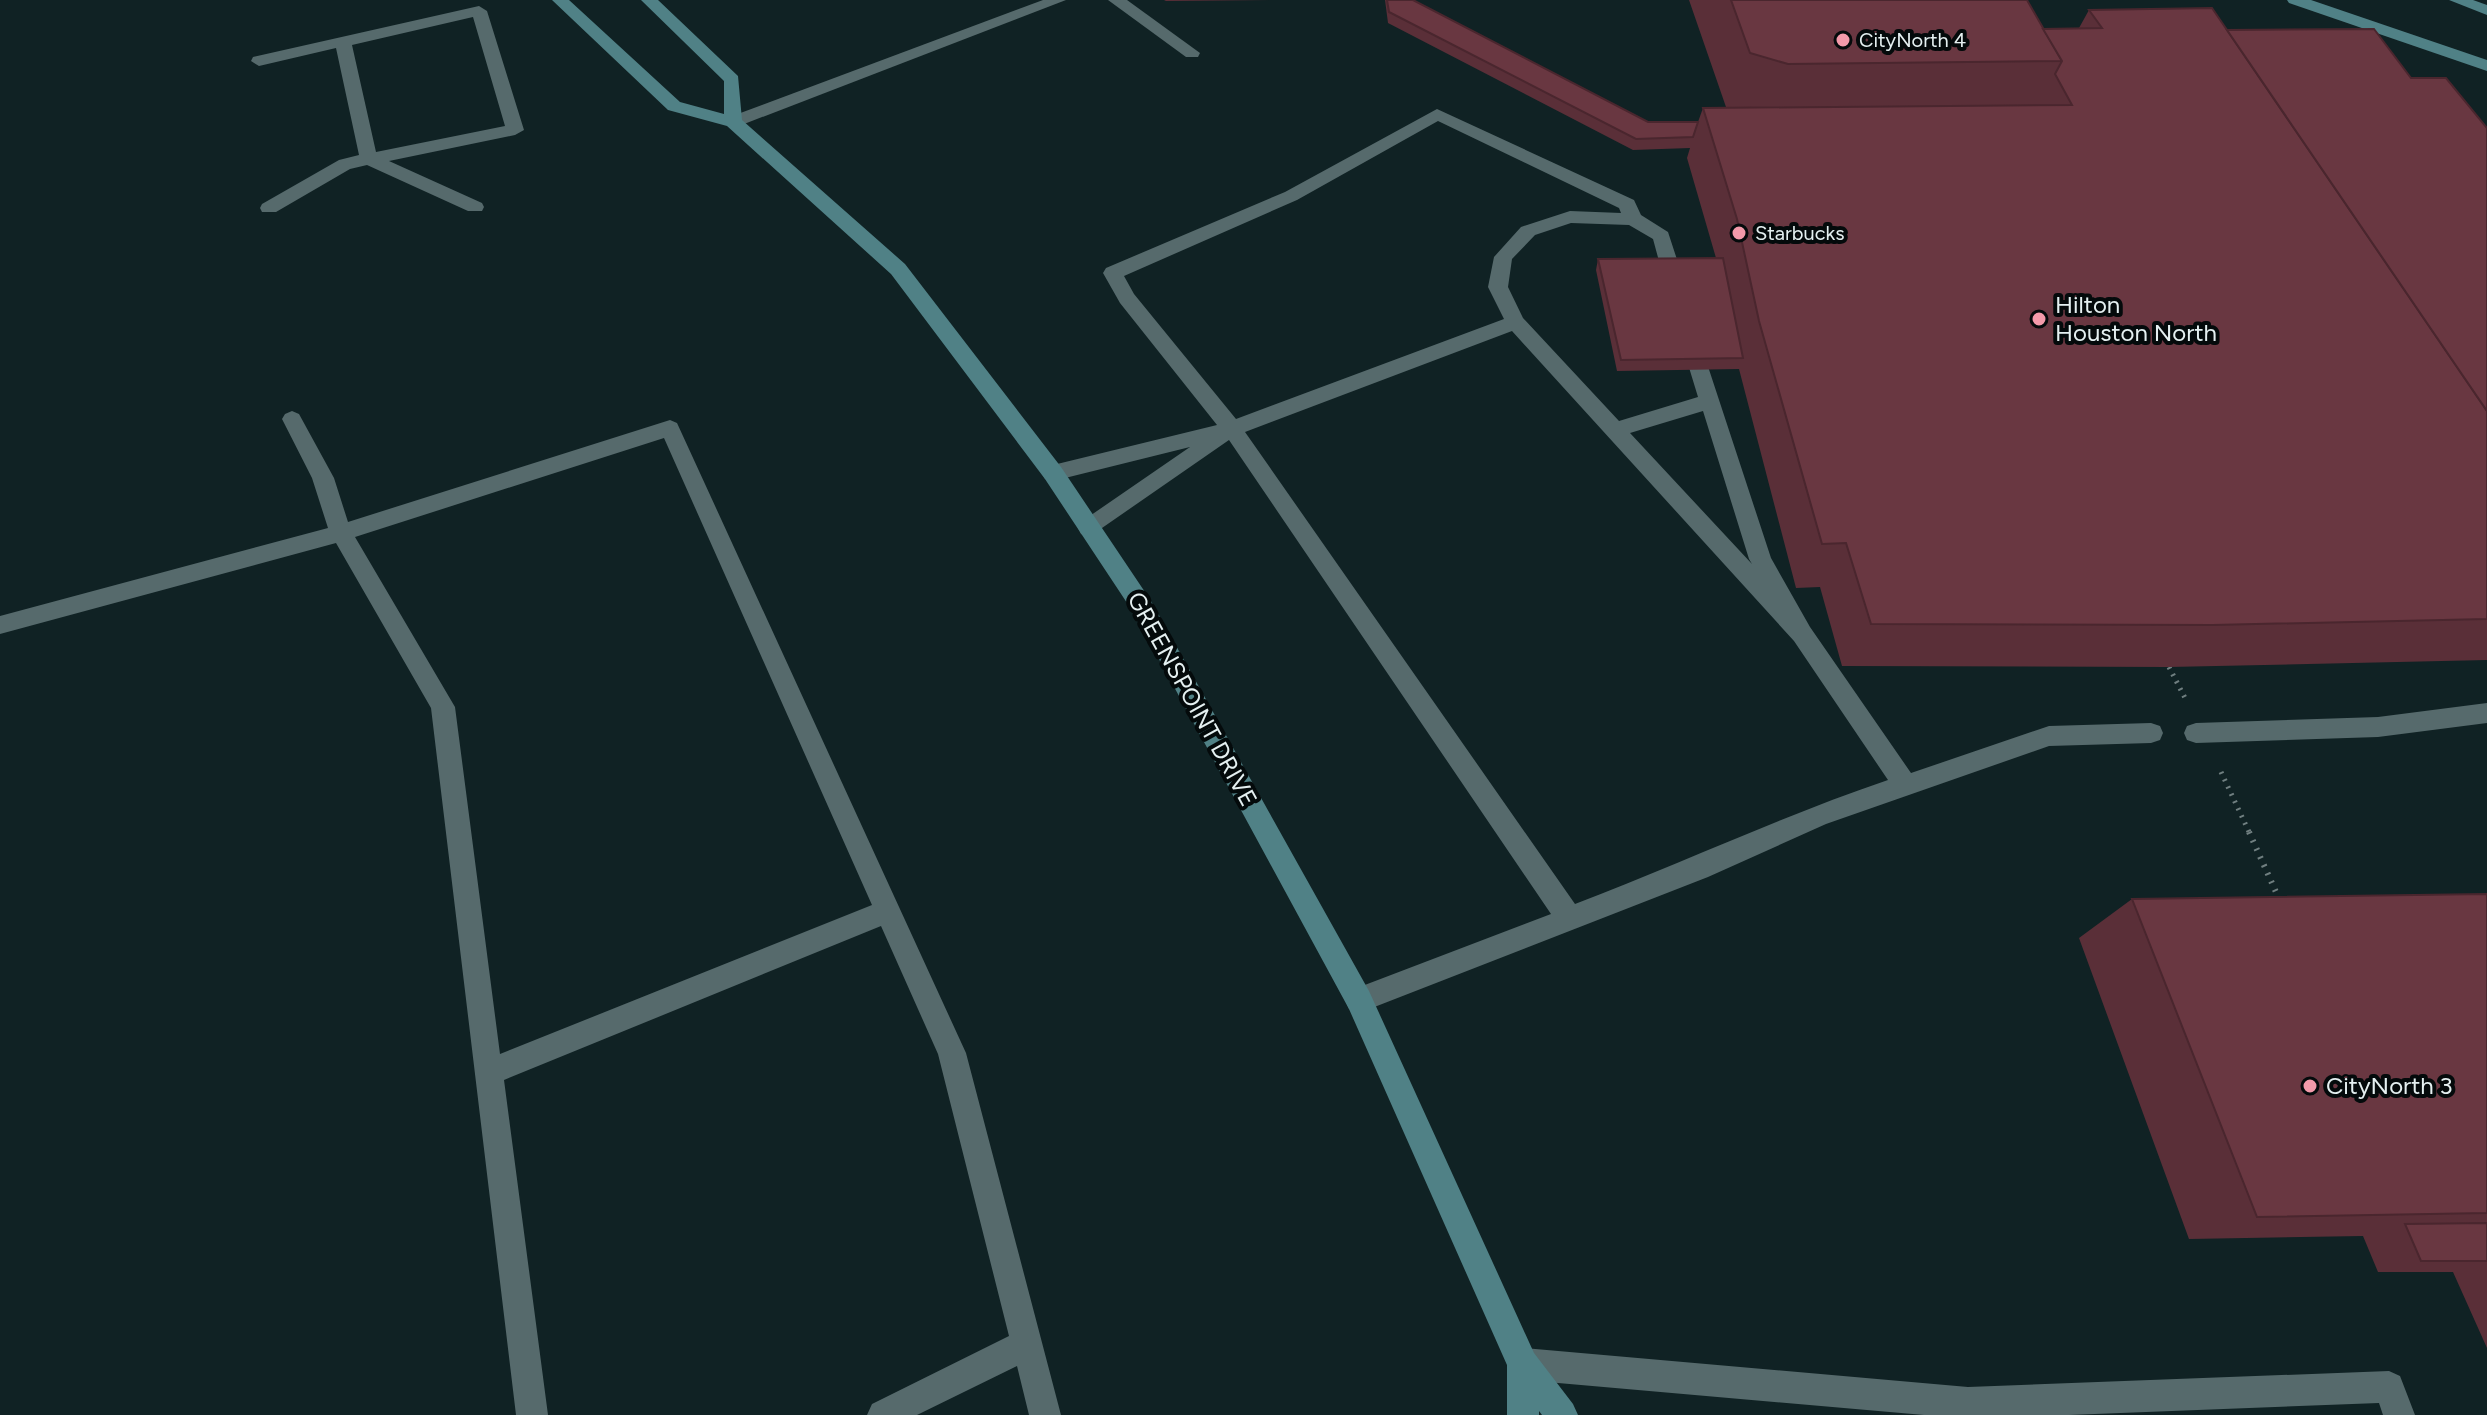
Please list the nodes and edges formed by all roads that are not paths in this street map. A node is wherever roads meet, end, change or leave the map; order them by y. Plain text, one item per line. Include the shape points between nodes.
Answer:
1 (560, 0) edge
2 (649, 0) edge
3 (1058, 0) edge
4 (1116, 0) edge
5 (2295, 0) edge
6 (2457, 0) edge
7 (2487, 10) edge
8 (343, 42) junction
9 (1192, 53) dead end
10 (259, 61) dead end
11 (2487, 66) edge
12 (733, 122) junction
13 (369, 159) junction
14 (475, 207) dead end
15 (269, 208) dead end
16 (1633, 219) junction
17 (1515, 322) junction
18 (1709, 401) junction
19 (292, 419) dead end
20 (1232, 429) junction
21 (1612, 431) junction
22 (1053, 473) junction
23 (1089, 528) junction
24 (341, 533) junction
25 (0, 625) edge
26 (1802, 634) junction
27 (2487, 713) edge
28 (2151, 733) dead end
29 (2200, 733) road end
30 (1905, 785) junction
31 (888, 911) junction
32 (1570, 919) junction
33 (1359, 1000) junction
34 (489, 1072) junction
35 (1027, 1344) junction
36 (1523, 1364) junction
37 (1970, 1409) edge
38 (532, 1415) edge
39 (883, 1415) edge
40 (1045, 1415) edge
41 (1523, 1415) edge
42 (1562, 1415) edge
43 (2399, 1415) edge

1 - 12 street, GREENSPOINT DRIVE via 674,106
2 - 12 street via 732,80
3 - 12 lane
4 - 9 lane
5 - 11 street
6 - 7 street
8 - 10 lane
8 - 13 lane
8 - 13 lane via 479,11 515,130
12 - 22 street, GREENSPOINT DRIVE via 898,269
13 - 14 lane
13 - 15 lane via 345,164
16 - 17 lane via 1570,217 1528,231 1503,257 1498,287
16 - 18 lane via 1661,236
16 - 20 lane via 1627,204 1437,114 1291,196 1113,273 1127,298
17 - 20 lane
17 - 21 lane
18 - 21 lane
18 - 26 lane via 1760,559
19 - 24 lane via 323,478
20 - 22 lane
20 - 23 lane
20 - 32 lane
21 - 26 lane
22 - 23 street, GREENSPOINT DRIVE
23 - 33 street, GREENSPOINT DRIVE via 1143,608
24 - 25 lane
24 - 31 lane via 670,428
24 - 34 lane via 443,707
26 - 30 lane
27 - 29 lane via 2378,727
28 - 30 lane via 2049,736
30 - 32 lane via 1819,815
31 - 34 lane
31 - 35 lane via 952,1053
32 - 33 lane
33 - 36 street, GREENSPOINT DRIVE
34 - 38 lane
35 - 39 lane
35 - 40 lane
36 - 37 lane
36 - 41 street, GREENSPOINT DRIVE
36 - 42 street, GREENSPOINT DRIVE
37 - 43 lane via 2389,1387

